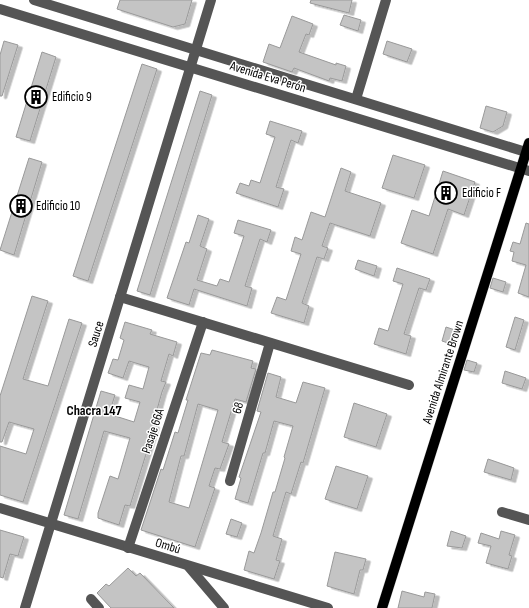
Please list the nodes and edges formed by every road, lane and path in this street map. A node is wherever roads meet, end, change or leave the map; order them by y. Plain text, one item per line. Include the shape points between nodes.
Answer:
1 (36, 0) edge
2 (211, 0) edge
3 (386, 0) edge
4 (0, 9) edge
5 (196, 50) junction
6 (191, 67) junction
7 (356, 99) junction
8 (528, 149) edge
9 (525, 170) edge
10 (120, 297) junction
11 (203, 322) junction
12 (270, 343) junction
13 (409, 385) dead end
14 (230, 481) dead end
15 (0, 508) edge
16 (502, 512) dead end
17 (529, 520) edge
18 (51, 524) junction
19 (128, 548) junction
20 (189, 567) junction
21 (91, 599) dead end
22 (25, 608) edge
23 (99, 608) edge
24 (224, 608) edge
25 (328, 608) edge
26 (382, 608) edge

1 - 5 street, Avenida Eva Perón
2 - 5 street, Sauce
3 - 7 street
4 - 6 street, Avenida Eva Perón
5 - 6 street, Sauce
5 - 7 street, Avenida Eva Perón
6 - 9 street, Avenida Eva Perón
6 - 10 street, Sauce
7 - 8 street, Avenida Eva Perón
8 - 9 main road, Avenida Almirante Brown
9 - 26 main road, Avenida Almirante Brown
10 - 11 street
10 - 18 street, Sauce
11 - 12 street
11 - 19 street, Pasaje 66A
12 - 13 street
12 - 14 street, 68
15 - 18 street, Ombú
16 - 17 street
18 - 19 street, Ombú
18 - 22 street, Sauce
19 - 20 street, Ombú
20 - 24 street
20 - 25 street, Ombú
21 - 23 street

